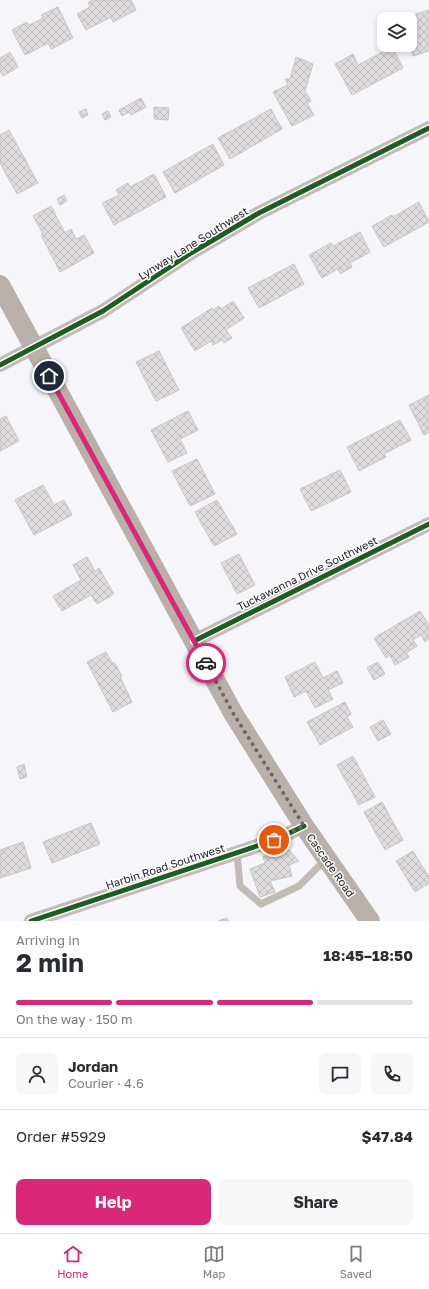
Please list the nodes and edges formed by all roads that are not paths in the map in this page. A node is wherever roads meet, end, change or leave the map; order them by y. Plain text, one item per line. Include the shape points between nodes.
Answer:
1 (429, 128) edge
2 (0, 285) edge
3 (34, 348) junction
4 (0, 365) edge
5 (429, 524) edge
6 (194, 641) junction
7 (304, 826) junction
8 (237, 853) junction
9 (326, 858) junction
10 (31, 921) edge
11 (370, 921) edge

1 - 3 street, Lynway Lane Southwest via 259,213 191,253 103,311
2 - 3 main road, Cascade Road
3 - 4 street, Lynway Lane Southwest
3 - 6 main road, Cascade Road
5 - 6 street, Tuckawanna Drive Southwest
6 - 7 main road, Cascade Road via 233,713
7 - 8 street, Harbin Road Southwest
7 - 9 main road, Cascade Road
8 - 9 lane via 240,886 260,904 299,886
8 - 10 street, Harbin Road Southwest
9 - 11 main road, Cascade Road

